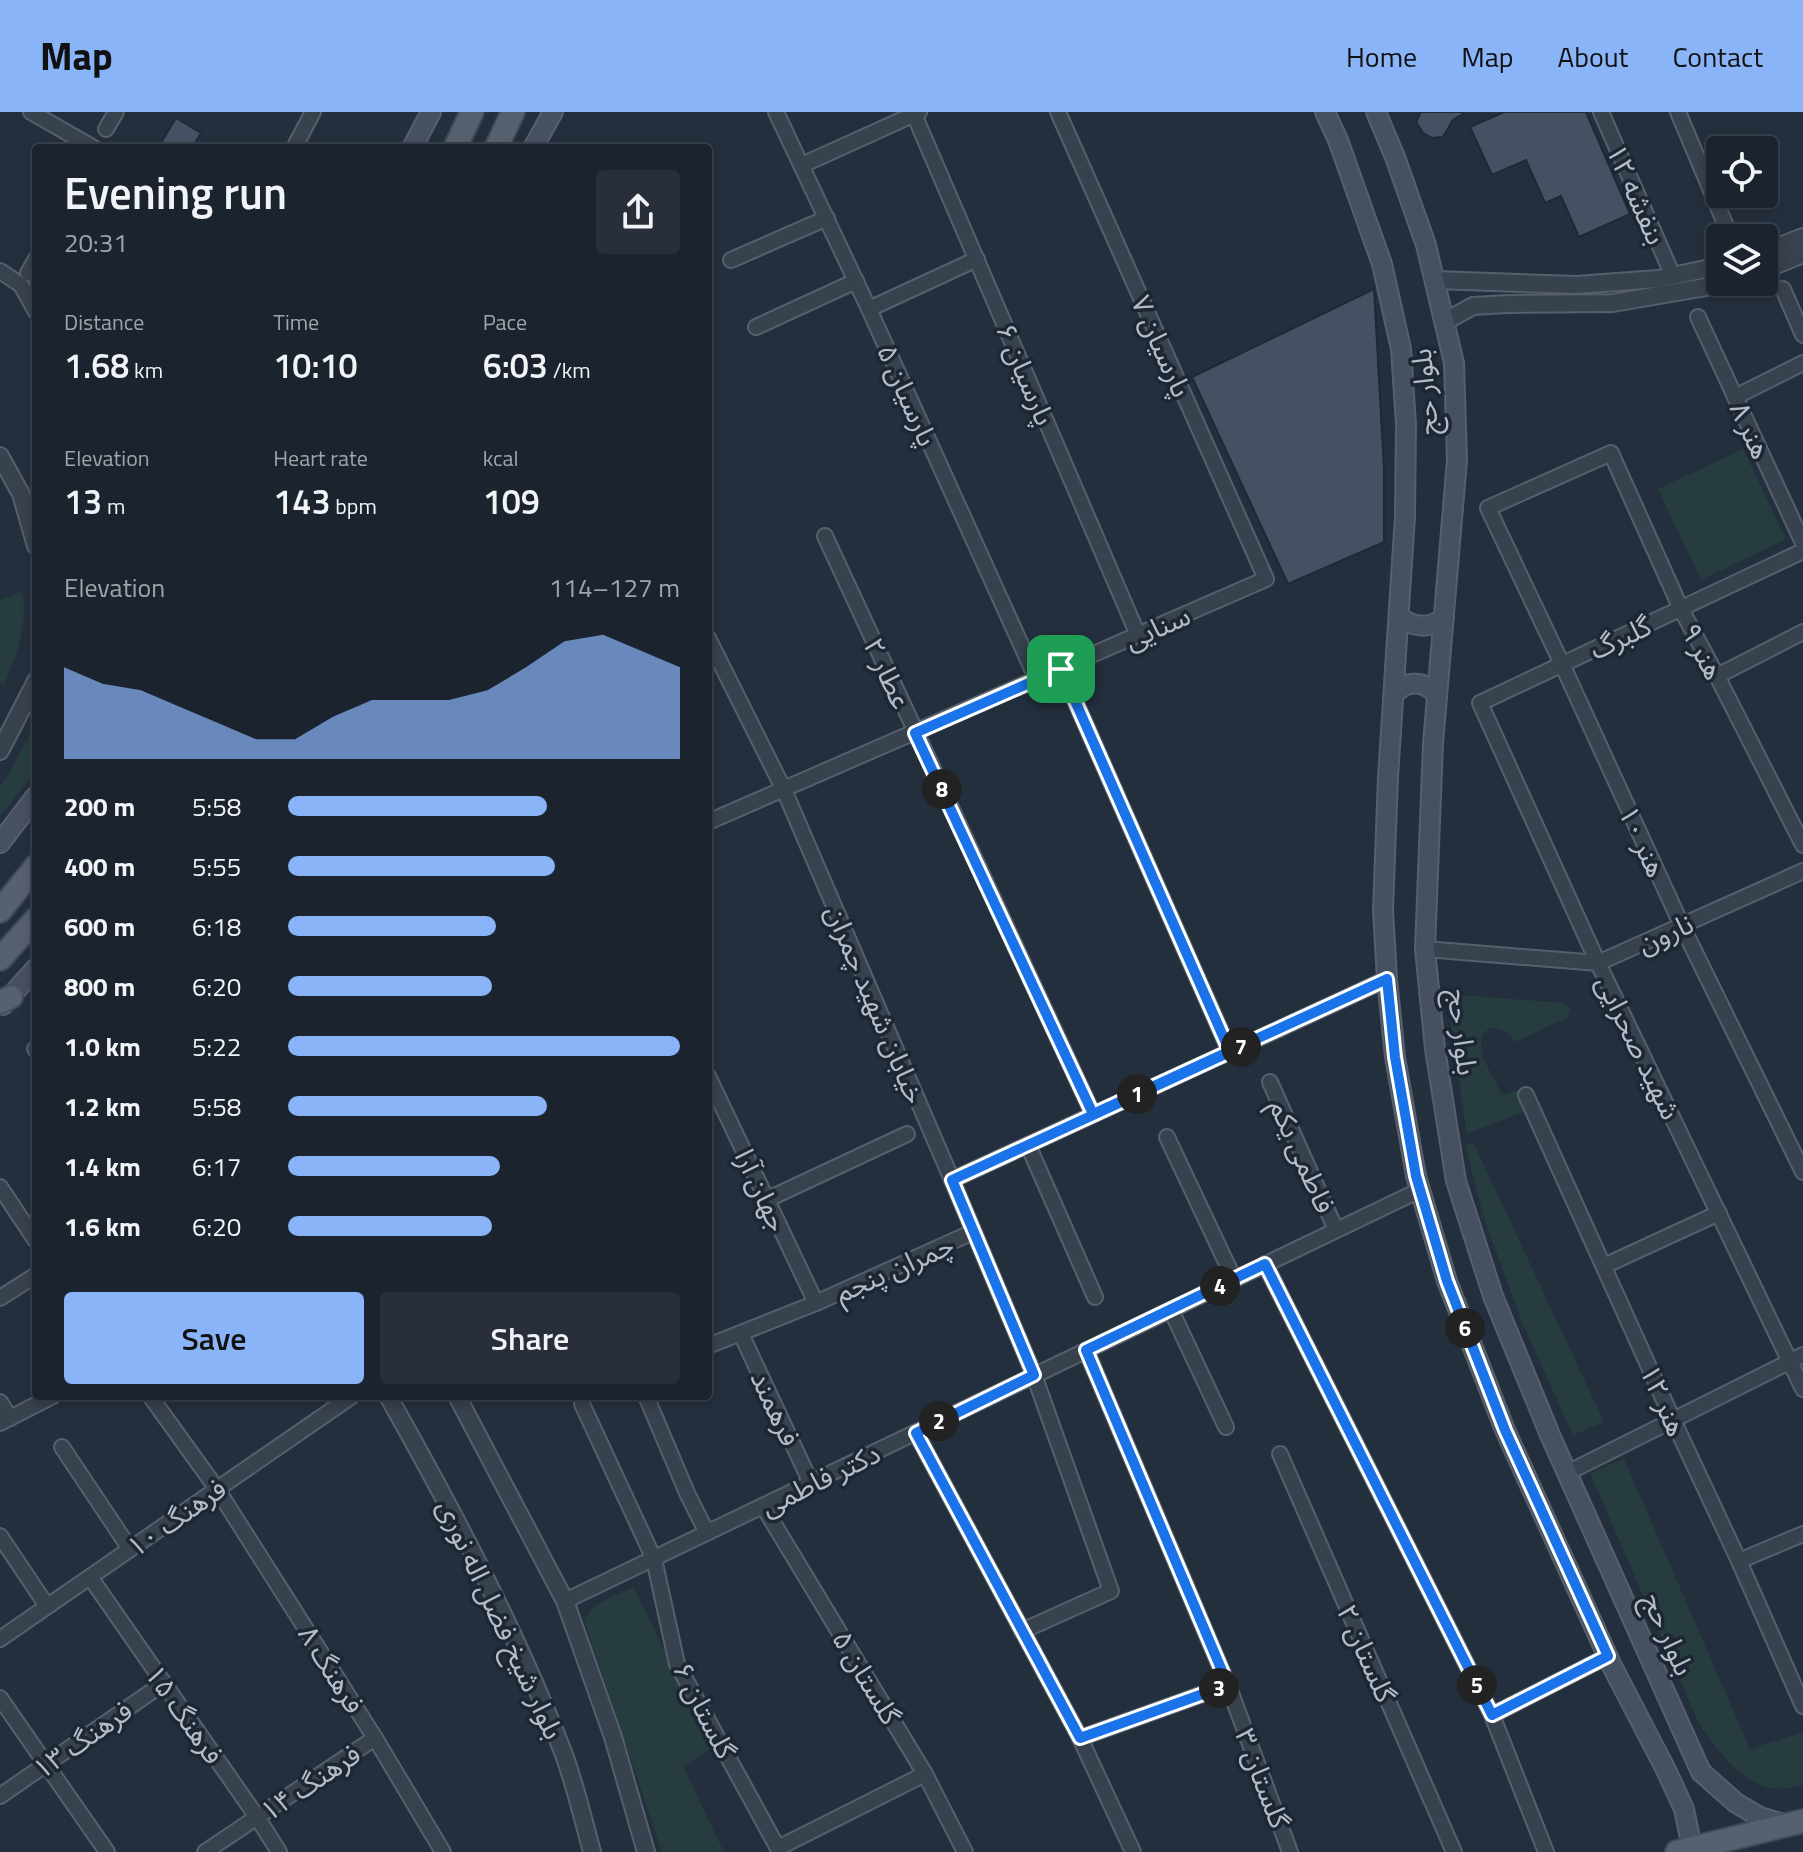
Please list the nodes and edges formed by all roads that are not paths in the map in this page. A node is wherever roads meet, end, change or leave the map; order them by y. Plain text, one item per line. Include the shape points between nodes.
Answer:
1 (31, 112) edge
2 (116, 112) edge
3 (431, 112) edge
4 (472, 112) edge
5 (513, 112) edge
6 (553, 112) edge
7 (776, 112) edge
8 (1058, 112) edge
9 (1325, 112) edge
10 (1376, 112) edge
11 (1601, 112) edge
12 (1678, 112) edge
13 (916, 113) edge
14 (307, 114) edge
15 (106, 129) dead end
16 (87, 144) edge
17 (296, 144) edge
18 (414, 144) edge
19 (457, 144) edge
20 (498, 144) edge
21 (535, 144) edge
22 (802, 165) junction
23 (827, 218) junction
24 (1725, 224) edge
25 (1803, 237) edge
26 (1778, 247) edge
27 (1803, 254) edge
28 (977, 259) junction
29 (731, 260) dead end
30 (1778, 264) edge
31 (1706, 269) edge
32 (0, 271) edge
33 (1673, 276) junction
34 (1434, 280) junction
35 (856, 281) junction
36 (1706, 287) edge
37 (1783, 289) dead end
38 (32, 305) edge
39 (869, 309) junction
40 (1698, 317) dead end
41 (1444, 322) junction
42 (756, 327) dead end
43 (1803, 335) edge
44 (1803, 363) edge
45 (1735, 397) junction
46 (0, 456) edge
47 (1488, 508) joint
48 (32, 532) edge
49 (825, 536) dead end
50 (1803, 543) edge
51 (1803, 551) edge
52 (1266, 579) joint
53 (1681, 609) junction
54 (1399, 616) junction
55 (1444, 618) junction
56 (1803, 632) edge
57 (1138, 635) junction
58 (712, 646) edge
59 (1562, 664) junction
60 (1061, 669) junction
61 (1717, 676) junction
62 (1037, 680) junction
63 (32, 689) edge
64 (1394, 694) junction
65 (1437, 695) junction
66 (1480, 703) joint
67 (915, 733) junction
68 (0, 751) edge
69 (784, 790) junction
70 (32, 801) edge
71 (712, 820) edge
72 (0, 843) edge
73 (1803, 845) edge
74 (32, 871) edge
75 (1803, 871) edge
76 (0, 911) edge
77 (32, 923) edge
78 (1682, 926) junction
79 (1425, 949) junction
80 (0, 959) edge
81 (1598, 963) junction
82 (32, 972) edge
83 (1387, 979) junction
84 (4, 1002) edge
85 (1230, 1052) junction
86 (1270, 1082) dead end
87 (712, 1085) edge
88 (1526, 1095) dead end
89 (1093, 1114) junction
90 (907, 1134) dead end
91 (1167, 1137) dead end
92 (1028, 1145) junction
93 (1803, 1172) edge
94 (952, 1180) junction
95 (0, 1187) edge
96 (1420, 1190) junction
97 (766, 1200) junction
98 (1719, 1213) junction
99 (1336, 1230) junction
100 (973, 1232) junction
101 (32, 1235) edge
102 (1265, 1264) junction
103 (1604, 1266) junction
104 (32, 1278) edge
105 (1234, 1279) junction
106 (1095, 1297) dead end
107 (0, 1298) edge
108 (816, 1303) junction
109 (1171, 1310) junction
110 (741, 1334) junction
111 (712, 1345) edge
112 (1086, 1350) junction
113 (1796, 1359) edge
114 (1034, 1375) junction
115 (1803, 1389) edge
116 (45, 1400) edge
117 (153, 1400) edge
118 (346, 1400) edge
119 (390, 1400) edge
120 (464, 1400) edge
121 (648, 1400) edge
122 (0, 1402) edge
123 (582, 1404) dead end
124 (1673, 1420) junction
125 (5, 1421) edge
126 (1226, 1427) dead end
127 (916, 1433) junction
128 (62, 1447) dead end
129 (1280, 1454) dead end
130 (1567, 1473) junction
131 (811, 1483) junction
132 (217, 1489) junction
133 (763, 1506) junction
134 (707, 1533) junction
135 (1803, 1534) edge
136 (0, 1536) edge
137 (130, 1549) junction
138 (654, 1559) junction
139 (1739, 1561) junction
140 (90, 1577) junction
141 (565, 1601) junction
142 (47, 1606) junction
143 (1022, 1631) junction
144 (0, 1639) edge
145 (1608, 1656) junction
146 (164, 1683) junction
147 (1228, 1685) junction
148 (0, 1698) edge
149 (1803, 1706) edge
150 (1492, 1715) junction
151 (375, 1738) junction
152 (1080, 1738) junction
153 (1695, 1759) junction
154 (46, 1764) junction
155 (1666, 1770) junction
156 (925, 1774) junction
157 (0, 1796) edge
158 (257, 1817) junction
159 (1795, 1823) edge
160 (779, 1850) edge
161 (1685, 1850) edge
162 (107, 1852) edge
163 (205, 1852) edge
164 (279, 1852) edge
165 (443, 1852) edge
166 (592, 1852) edge
167 (646, 1852) edge
168 (965, 1852) edge
169 (1133, 1852) edge
170 (1290, 1852) edge
171 (1454, 1852) edge
172 (1546, 1852) edge

1 - 16 street
2 - 15 street
3 - 18 main road
4 - 19 main road
5 - 20 main road
6 - 21 main road
7 - 22 street, پارسیان ۵
8 - 52 street, پارسیان ۷
9 - 54 main road, بلوار حج via 1382,264 1401,349 1406,424
10 - 34 main road, بلوار حج
11 - 33 street, بنفشه ۱۲
12 - 24 street
13 - 22 street
13 - 28 street, پارسیان ۶
14 - 17 street
22 - 23 street, پارسیان ۵
23 - 29 street
23 - 35 street, پارسیان ۵
25 - 26 street
27 - 30 street
28 - 39 street
28 - 57 street, پارسیان ۶
31 - 33 street
32 - 38 street via 21,285
33 - 34 street via 1576,285
34 - 41 main road, بلوار حج
35 - 39 street, پارسیان ۵
35 - 42 street
36 - 41 street via 1613,303 1473,306
37 - 43 street
39 - 62 street, پارسیان ۵
40 - 45 street, هنر ۸
41 - 55 main road, بلوار حج via 1454,363 1457,460
44 - 45 street
45 - 50 street, هنر ۸
46 - 48 street via 21,494
47 - 53 street, هنر ۹ via 1611,453
47 - 59 street, هنر ۱۰
49 - 67 street, عطار ۲
51 - 53 street, گلبرگ
52 - 57 street, سنایی
53 - 59 street, گلبرگ
53 - 61 street, هنر ۹
54 - 55 main road via 1419,626
54 - 64 main road, بلوار حج
55 - 65 main road, بلوار حج
56 - 61 street
57 - 60 street, سنایی
58 - 69 street, خیابان شهید چمران
59 - 66 street, گلبرگ
59 - 78 street, هنر ۱۰
60 - 62 street, سنایی
60 - 85 street
61 - 73 street, هنر ۹
62 - 67 street, سنایی
63 - 68 street
64 - 65 main road via 1417,683
64 - 83 main road, بلوار حج via 1383,910
65 - 79 main road, بلوار حج
66 - 81 street, شهید صحرایی
67 - 69 street, سنایی
67 - 89 street, عطار ۲
69 - 71 street, سنایی
69 - 94 street, خیابان شهید چمران
70 - 72 main road
74 - 76 main road
75 - 78 street, نارون
77 - 80 main road
78 - 81 street, نارون
78 - 93 street, هنر ۱۰
79 - 81 street, نارون
79 - 130 main road, بلوار حج via 1456,1181 1493,1296
81 - 98 street, شهید صحرایی
82 - 84 main road
83 - 85 street
83 - 96 main road, بلوار حج via 1395,1057
85 - 89 street
86 - 99 street, فاطمی یکم
87 - 97 street, جهان آرا
88 - 103 street, هنر ۱۲
89 - 92 street
90 - 97 street
91 - 105 street
92 - 94 street
92 - 106 street
94 - 100 street, خیابان شهید چمران
95 - 101 street
96 - 99 street, دکتر فاطمی
96 - 145 main road, بلوار حج via 1447,1281 1505,1430
97 - 108 street, جهان آرا
98 - 103 street
98 - 113 street, شهید صحرایی
99 - 102 street, دکتر فاطمی
100 - 108 street, چمران پنجم
100 - 114 street, خیابان شهید چمران
102 - 105 street, دکتر فاطمی
102 - 150 street
103 - 124 street, هنر ۱۲
104 - 107 street
105 - 109 street, دکتر فاطمی
108 - 110 street, چمران پنجم
109 - 112 street, دکتر فاطمی
109 - 126 street
110 - 111 street, چمران پنجم
110 - 131 street, فرهمند
112 - 114 street, دکتر فاطمی
112 - 147 street, گلستان ۳
113 - 115 street, شهید صحرایی
113 - 124 street
114 - 127 street, دکتر فاطمی
114 - 143 street, خیابان شهید چمران via 1111,1591
116 - 125 street
117 - 132 street, فرهنگ ۸
118 - 132 street, فرهنگ ۱۰
119 - 166 street, بلوار شیخ فضل اله نوری via 508,1622 564,1755
120 - 141 street, بلوار شیخ فضل اله نوری
121 - 134 street
122 - 125 street
123 - 138 street, گلستان ۶
124 - 130 street
124 - 139 street, هنر ۱۲
127 - 131 street, دکتر فاطمی
127 - 143 street
128 - 137 street
129 - 171 street, گلستان ۲
130 - 153 main road, بلوار حج
131 - 133 street, دکتر فاطمی
132 - 137 street, فرهنگ ۱۰
132 - 151 street, فرهنگ ۸
133 - 134 street, دکتر فاطمی
133 - 156 street, گلستان ۵
134 - 138 street, دکتر فاطمی
135 - 139 street
136 - 142 street
137 - 140 street, فرهنگ ۱۰
138 - 141 street, دکتر فاطمی
138 - 160 street, گلستان ۶ via 677,1664
139 - 149 street, هنر ۱۲
140 - 142 street, فرهنگ ۱۰
140 - 146 street, فرهنگ ۱۵
141 - 167 street, بلوار شیخ فضل اله نوری
142 - 144 street, فرهنگ ۱۰
143 - 152 street
145 - 150 street
145 - 155 main road, بلوار حج
146 - 154 street, فرهنگ ۱۳
146 - 158 street, فرهنگ ۱۵
147 - 152 street
147 - 170 street, گلستان ۳
148 - 154 street
150 - 172 street
151 - 158 street, فرهنگ ۱۴
151 - 165 street, فرهنگ ۸
152 - 169 street
153 - 155 main road via 1685,1775
153 - 159 main road, بلوار حج via 1701,1772 1736,1803 1760,1817
154 - 157 street, فرهنگ ۱۳
154 - 162 street
155 - 161 main road, بلوار حج via 1684,1809
156 - 160 street
156 - 168 street, گلستان ۵
158 - 163 street, فرهنگ ۱۴
158 - 164 street, فرهنگ ۱۵
159 - 161 main road

